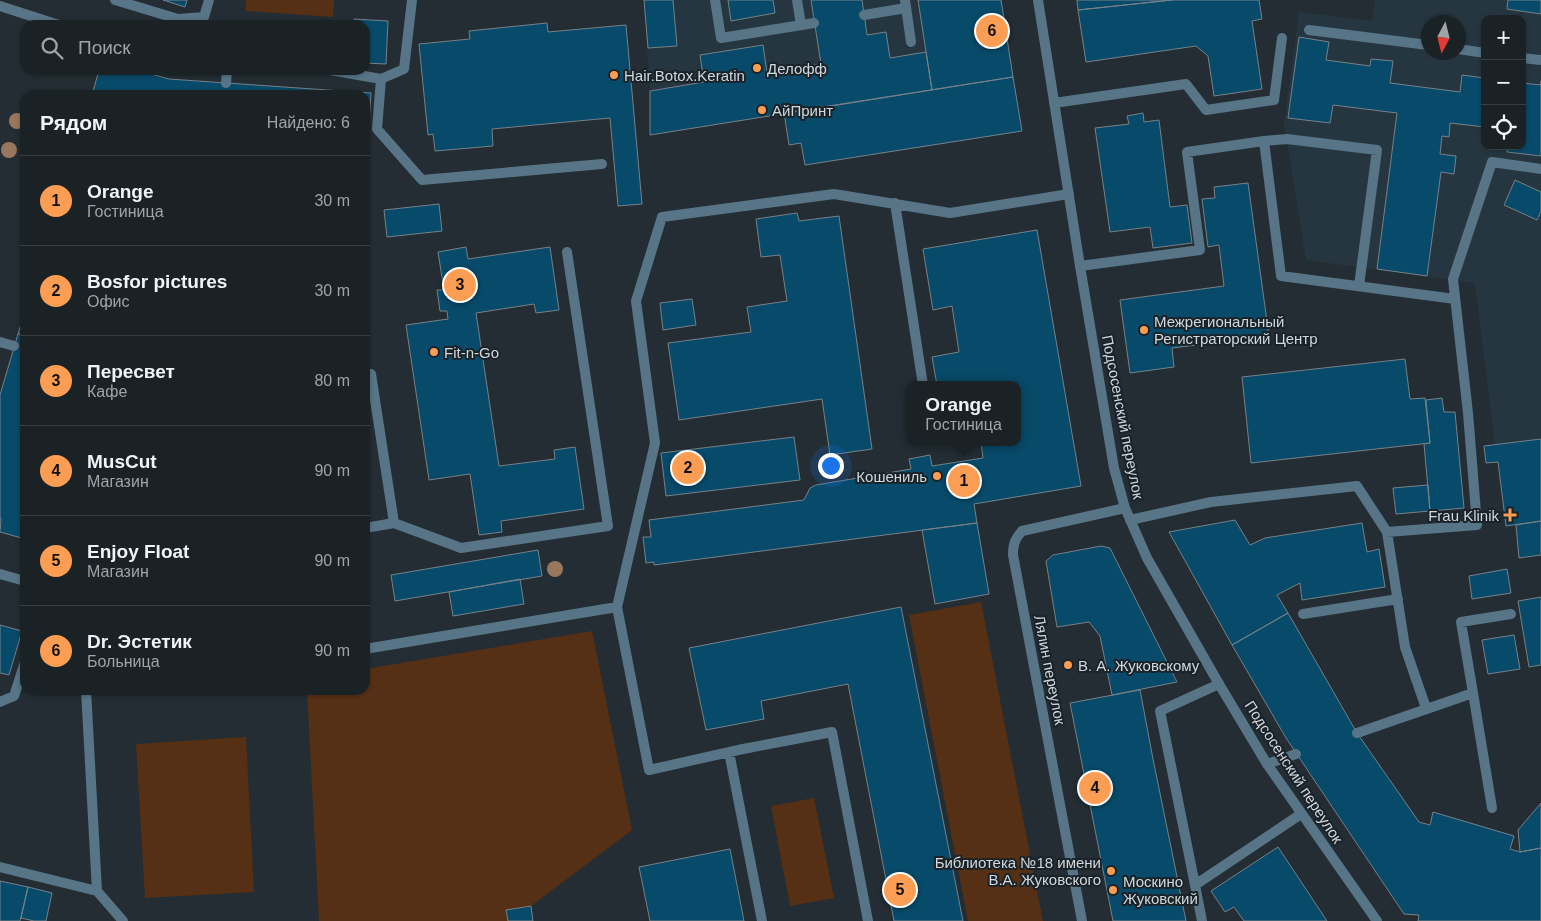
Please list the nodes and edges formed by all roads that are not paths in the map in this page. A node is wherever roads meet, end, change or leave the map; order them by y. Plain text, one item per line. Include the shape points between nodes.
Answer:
1 (115, 0) edge
2 (209, 0) edge
3 (412, 0) edge
4 (715, 0) edge
5 (797, 0) edge
6 (1038, 0) edge
7 (905, 4) edge
8 (0, 6) edge
9 (864, 14) dead end
10 (43, 20) edge
11 (814, 23) dead end
12 (801, 25) junction
13 (1308, 30) dead end
14 (1282, 38) dead end
15 (911, 42) dead end
16 (1421, 44) edge
17 (1466, 50) edge
18 (1481, 52) edge
19 (1526, 58) edge
20 (1541, 60) edge
21 (226, 75) edge
22 (358, 75) edge
23 (381, 79) junction
24 (226, 83) dead end
25 (1054, 103) junction
26 (1264, 141) junction
27 (602, 164) dead end
28 (1541, 169) edge
29 (1069, 194) junction
30 (894, 203) junction
31 (567, 252) dead end
32 (1080, 266) junction
33 (1359, 286) junction
34 (1455, 299) junction
35 (0, 342) edge
36 (14, 346) dead end
37 (371, 374) dead end
38 (923, 381) edge
39 (1125, 508) junction
40 (1130, 520) junction
41 (394, 523) junction
42 (370, 527) edge
43 (1387, 532) junction
44 (0, 574) edge
45 (20, 580) edge
46 (1398, 599) junction
47 (617, 607) junction
48 (1304, 614) dead end
49 (1511, 614) dead end
50 (370, 648) edge
51 (20, 677) edge
52 (1219, 684) junction
53 (1473, 693) junction
54 (86, 695) edge
55 (0, 702) edge
56 (1426, 708) junction
57 (1357, 733) dead end
58 (729, 752) junction
59 (1296, 754) dead end
60 (1268, 764) junction
61 (1492, 808) dead end
62 (1301, 814) junction
63 (0, 867) edge
64 (1195, 885) junction
65 (97, 891) junction
66 (123, 921) edge
67 (762, 921) edge
68 (868, 921) edge
69 (1082, 921) edge
70 (1202, 921) edge
71 (1377, 921) edge

1 - 2 street via 178,19 204,17
3 - 23 street via 404,68
4 - 12 street via 721,38
5 - 12 street
6 - 25 street, Подсосенский переулок
7 - 9 street
7 - 15 street
8 - 10 street
11 - 12 street
13 - 16 street
14 - 25 street via 1274,100 1206,110 1186,84
17 - 18 street
19 - 20 street
21 - 24 street
22 - 23 street
23 - 27 street via 377,129 422,180
25 - 29 street, Подсосенский переулок
26 - 32 street via 1187,152 1200,250
26 - 33 street via 1281,276
26 - 33 street via 1287,139 1377,150
28 - 34 street via 1492,162 1452,279
29 - 30 street via 950,213
29 - 32 street, Подсосенский переулок
30 - 38 street
30 - 47 street via 834,194 662,217 636,301 655,443
31 - 41 street via 608,526 461,548
32 - 39 street, Подсосенский переулок via 1114,468
33 - 34 street
34 - 43 street via 1477,525
35 - 36 street
37 - 41 street
39 - 40 street, Подсосенский переулок
39 - 69 street, Лялин переулок via 1022,531 1013,546
40 - 43 street via 1211,502 1356,486
40 - 52 street, Подсосенский переулок via 1146,558
41 - 42 street
43 - 46 street
44 - 45 street
46 - 48 street
46 - 56 street via 1406,647
47 - 50 street
47 - 58 street via 649,770
49 - 53 street via 1461,622
51 - 55 street via 14,696
52 - 60 street, Подсосенский переулок
52 - 64 street via 1160,710
53 - 56 street
53 - 61 street
54 - 65 street
56 - 57 street
58 - 67 street
58 - 68 street via 832,732
59 - 60 street
60 - 62 street, Подсосенский переулок
62 - 64 street
62 - 71 street, Подсосенский переулок
63 - 65 street
64 - 70 street
65 - 66 street

